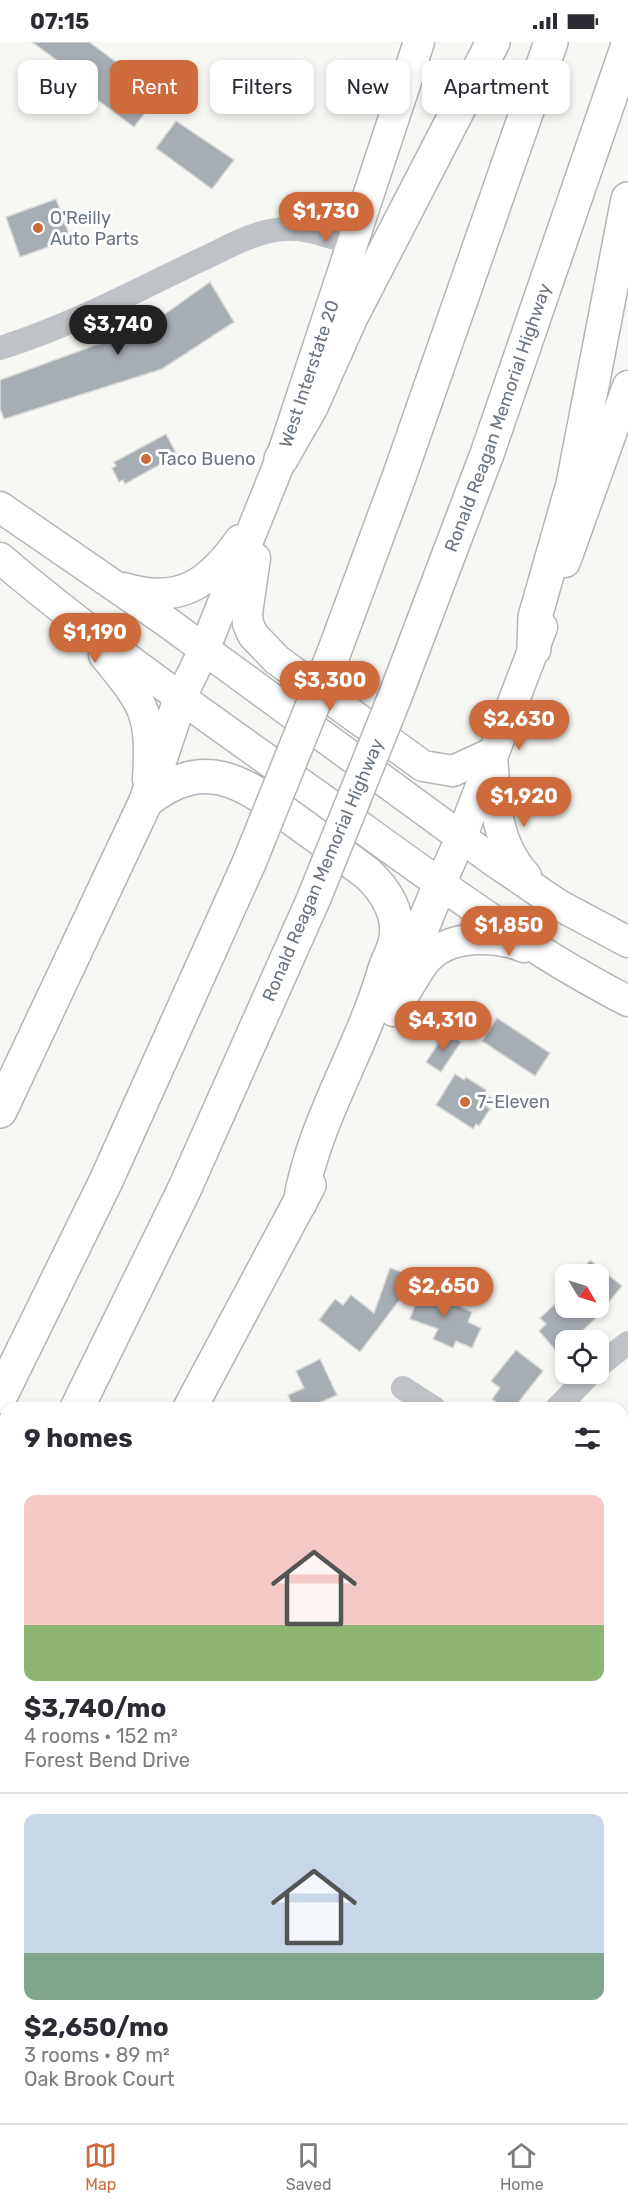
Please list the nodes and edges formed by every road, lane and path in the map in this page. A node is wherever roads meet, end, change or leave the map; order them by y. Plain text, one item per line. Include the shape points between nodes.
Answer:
1 (419, 42) edge
2 (493, 42) edge
3 (551, 42) edge
4 (628, 45) edge
5 (628, 199) edge
6 (351, 243) junction
7 (0, 348) edge
8 (628, 386) edge
9 (281, 459) junction
10 (264, 505) junction
11 (0, 507) edge
12 (0, 522) edge
13 (66, 555) junction
14 (0, 558) edge
15 (96, 574) junction
16 (63, 611) junction
17 (534, 649) junction
18 (204, 650) junction
19 (181, 697) junction
20 (492, 753) junction
21 (146, 801) junction
22 (461, 838) junction
23 (440, 884) junction
24 (557, 904) junction
25 (628, 942) edge
26 (556, 959) junction
27 (628, 1001) edge
28 (394, 1011) junction
29 (0, 1111) edge
30 (300, 1203) junction
31 (628, 1343) edge
32 (609, 1358) edge
33 (580, 1384) edge
34 (403, 1388) dead end
35 (0, 1397) edge
36 (80, 1402) edge
37 (193, 1402) edge
38 (425, 1402) edge
39 (563, 1402) edge

1 - 6 main road, West Interstate 20
2 - 9 highway via 356,307 311,407
3 - 35 highway, bridge via 399,477 249,863 106,1181
4 - 36 highway, Ronald Reagan Memorial Highway, bridge via 487,454 314,898 184,1190
5 - 17 highway via 573,484 535,617
6 - 7 street via 309,230 267,231
6 - 9 main road, West Interstate 20
8 - 17 main road
9 - 10 main road, West Interstate 20
10 - 15 main road via 226,559 194,587 174,594 153,595 119,587
10 - 18 main road, West Interstate 20
10 - 20 main road via 247,613 253,635 264,649 423,766 453,771
11 - 13 main road
12 - 13 main road via 34,548
13 - 15 main road
14 - 16 main road
15 - 18 main road
16 - 19 main road
16 - 21 main road via 102,652 140,702 148,721
17 - 20 main road
18 - 19 main road, West Interstate 20
18 - 22 main road
19 - 21 highway
19 - 23 main road
20 - 22 main road
20 - 24 main road via 495,806 502,840 518,867
21 - 29 highway
21 - 30 highway via 170,785 198,776 234,781 255,791 368,874 389,900 396,920 396,939 375,1004 305,1169
22 - 23 main road
22 - 24 main road
23 - 26 main road
23 - 28 highway via 399,984
24 - 25 main road
26 - 27 main road
26 - 28 main road via 494,939 453,944 429,956
28 - 30 highway
30 - 37 highway
31 - 32 street
33 - 39 street
34 - 38 street

